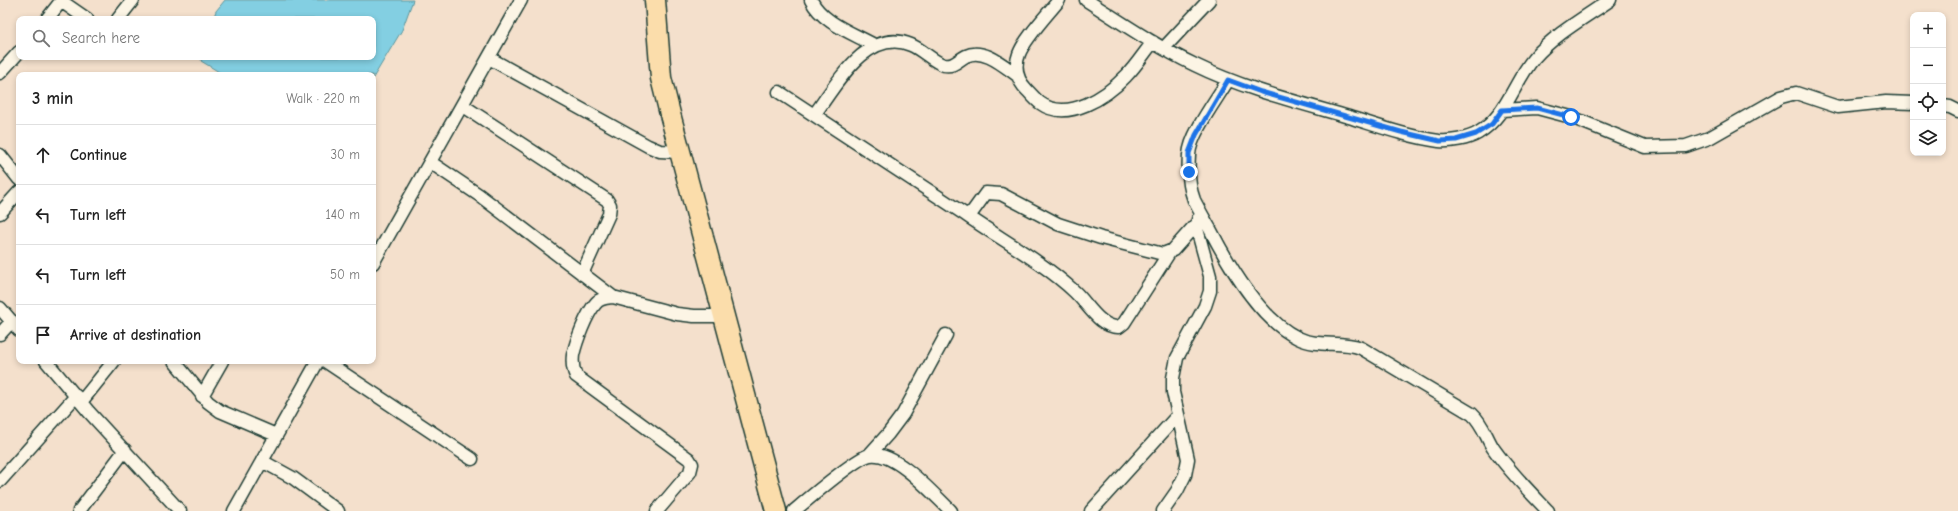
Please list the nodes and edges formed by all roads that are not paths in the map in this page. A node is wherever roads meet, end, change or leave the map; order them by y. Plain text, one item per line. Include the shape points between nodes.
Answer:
1 (62, 0) edge
2 (133, 0) edge
3 (521, 0) edge
4 (654, 0) edge
5 (811, 0) edge
6 (1059, 0) edge
7 (1086, 0) edge
8 (1210, 0) edge
9 (1610, 0) edge
10 (49, 16) edge
11 (83, 16) edge
12 (120, 16) edge
13 (1153, 42) junction
14 (874, 45) junction
15 (1164, 48) junction
16 (16, 55) edge
17 (489, 58) junction
18 (0, 73) edge
19 (1017, 75) junction
20 (1228, 80) junction
21 (779, 92) dead end
22 (1910, 103) edge
23 (462, 105) junction
24 (1946, 106) edge
25 (1502, 110) junction
26 (1958, 111) edge
27 (814, 115) junction
28 (679, 152) junction
29 (0, 156) edge
30 (430, 162) junction
31 (16, 175) edge
32 (16, 195) edge
33 (0, 213) edge
34 (966, 215) junction
35 (1199, 217) junction
36 (1169, 253) junction
37 (376, 259) edge
38 (582, 274) junction
39 (613, 297) junction
40 (0, 308) edge
41 (723, 316) junction
42 (15, 326) edge
43 (0, 334) edge
44 (946, 335) dead end
45 (49, 364) edge
46 (111, 364) edge
47 (176, 364) edge
48 (220, 364) edge
49 (316, 364) edge
50 (330, 364) edge
51 (202, 396) junction
52 (78, 399) junction
53 (1178, 415) junction
54 (276, 435) junction
55 (124, 450) junction
56 (869, 455) junction
57 (472, 459) dead end
58 (262, 461) junction
59 (0, 481) edge
60 (79, 511) edge
61 (180, 511) edge
62 (234, 511) edge
63 (338, 511) edge
64 (657, 511) edge
65 (776, 511) edge
66 (794, 511) edge
67 (951, 511) edge
68 (1092, 511) edge
69 (1163, 511) edge
70 (1548, 511) edge

1 - 10 street
1 - 11 street
2 - 12 street
3 - 17 street
4 - 28 main road via 661,78
5 - 14 street via 824,16
6 - 19 street via 1019,52
7 - 13 street
8 - 15 street
9 - 25 street via 1551,40 1534,59
13 - 15 street
13 - 19 street via 1127,76 1103,96 1067,110 1053,109 1040,103 1023,86
14 - 19 street via 902,42 946,65 953,65 967,55 987,55
14 - 27 street via 859,56
15 - 20 street via 1193,65
16 - 18 street
17 - 23 street
17 - 28 street via 648,146 660,151
20 - 25 street via 1261,92 1440,141 1456,140 1476,134 1492,124
20 - 35 street via 1202,122 1189,153 1192,191
21 - 27 street
22 - 25 street via 1886,102 1838,107 1796,92 1709,138 1686,146 1645,147 1571,117 1537,108
23 - 30 street
23 - 38 street via 607,200 610,205 609,214
24 - 26 street
27 - 34 street
28 - 41 main road
29 - 31 street
30 - 37 street
30 - 38 street via 480,195
32 - 33 street
34 - 36 street via 973,211 982,196 992,192 1001,194 1058,224 1154,252
34 - 36 street via 1055,275 1101,320 1114,327 1124,323
35 - 36 street
35 - 53 street via 1202,249 1210,276 1210,291 1205,306 1177,358 1172,392
35 - 70 street via 1228,263 1266,314 1300,339 1348,344 1361,348 1472,414 1482,425 1492,447 1504,463
38 - 39 street
39 - 41 street via 677,314
39 - 64 street via 602,298 588,315 573,355 573,368 576,376 692,464 690,472
40 - 42 street
41 - 65 main road
42 - 43 street
44 - 56 street via 903,414
45 - 52 street
46 - 52 street
47 - 51 street
48 - 51 street
49 - 54 street
50 - 57 street
51 - 54 street via 220,411
52 - 55 street
52 - 59 street
53 - 68 street
53 - 69 street via 1188,459 1185,475
54 - 58 street
55 - 60 street
55 - 61 street
56 - 66 street via 844,471
56 - 67 street via 881,456 910,471
58 - 62 street
58 - 63 street via 293,478

